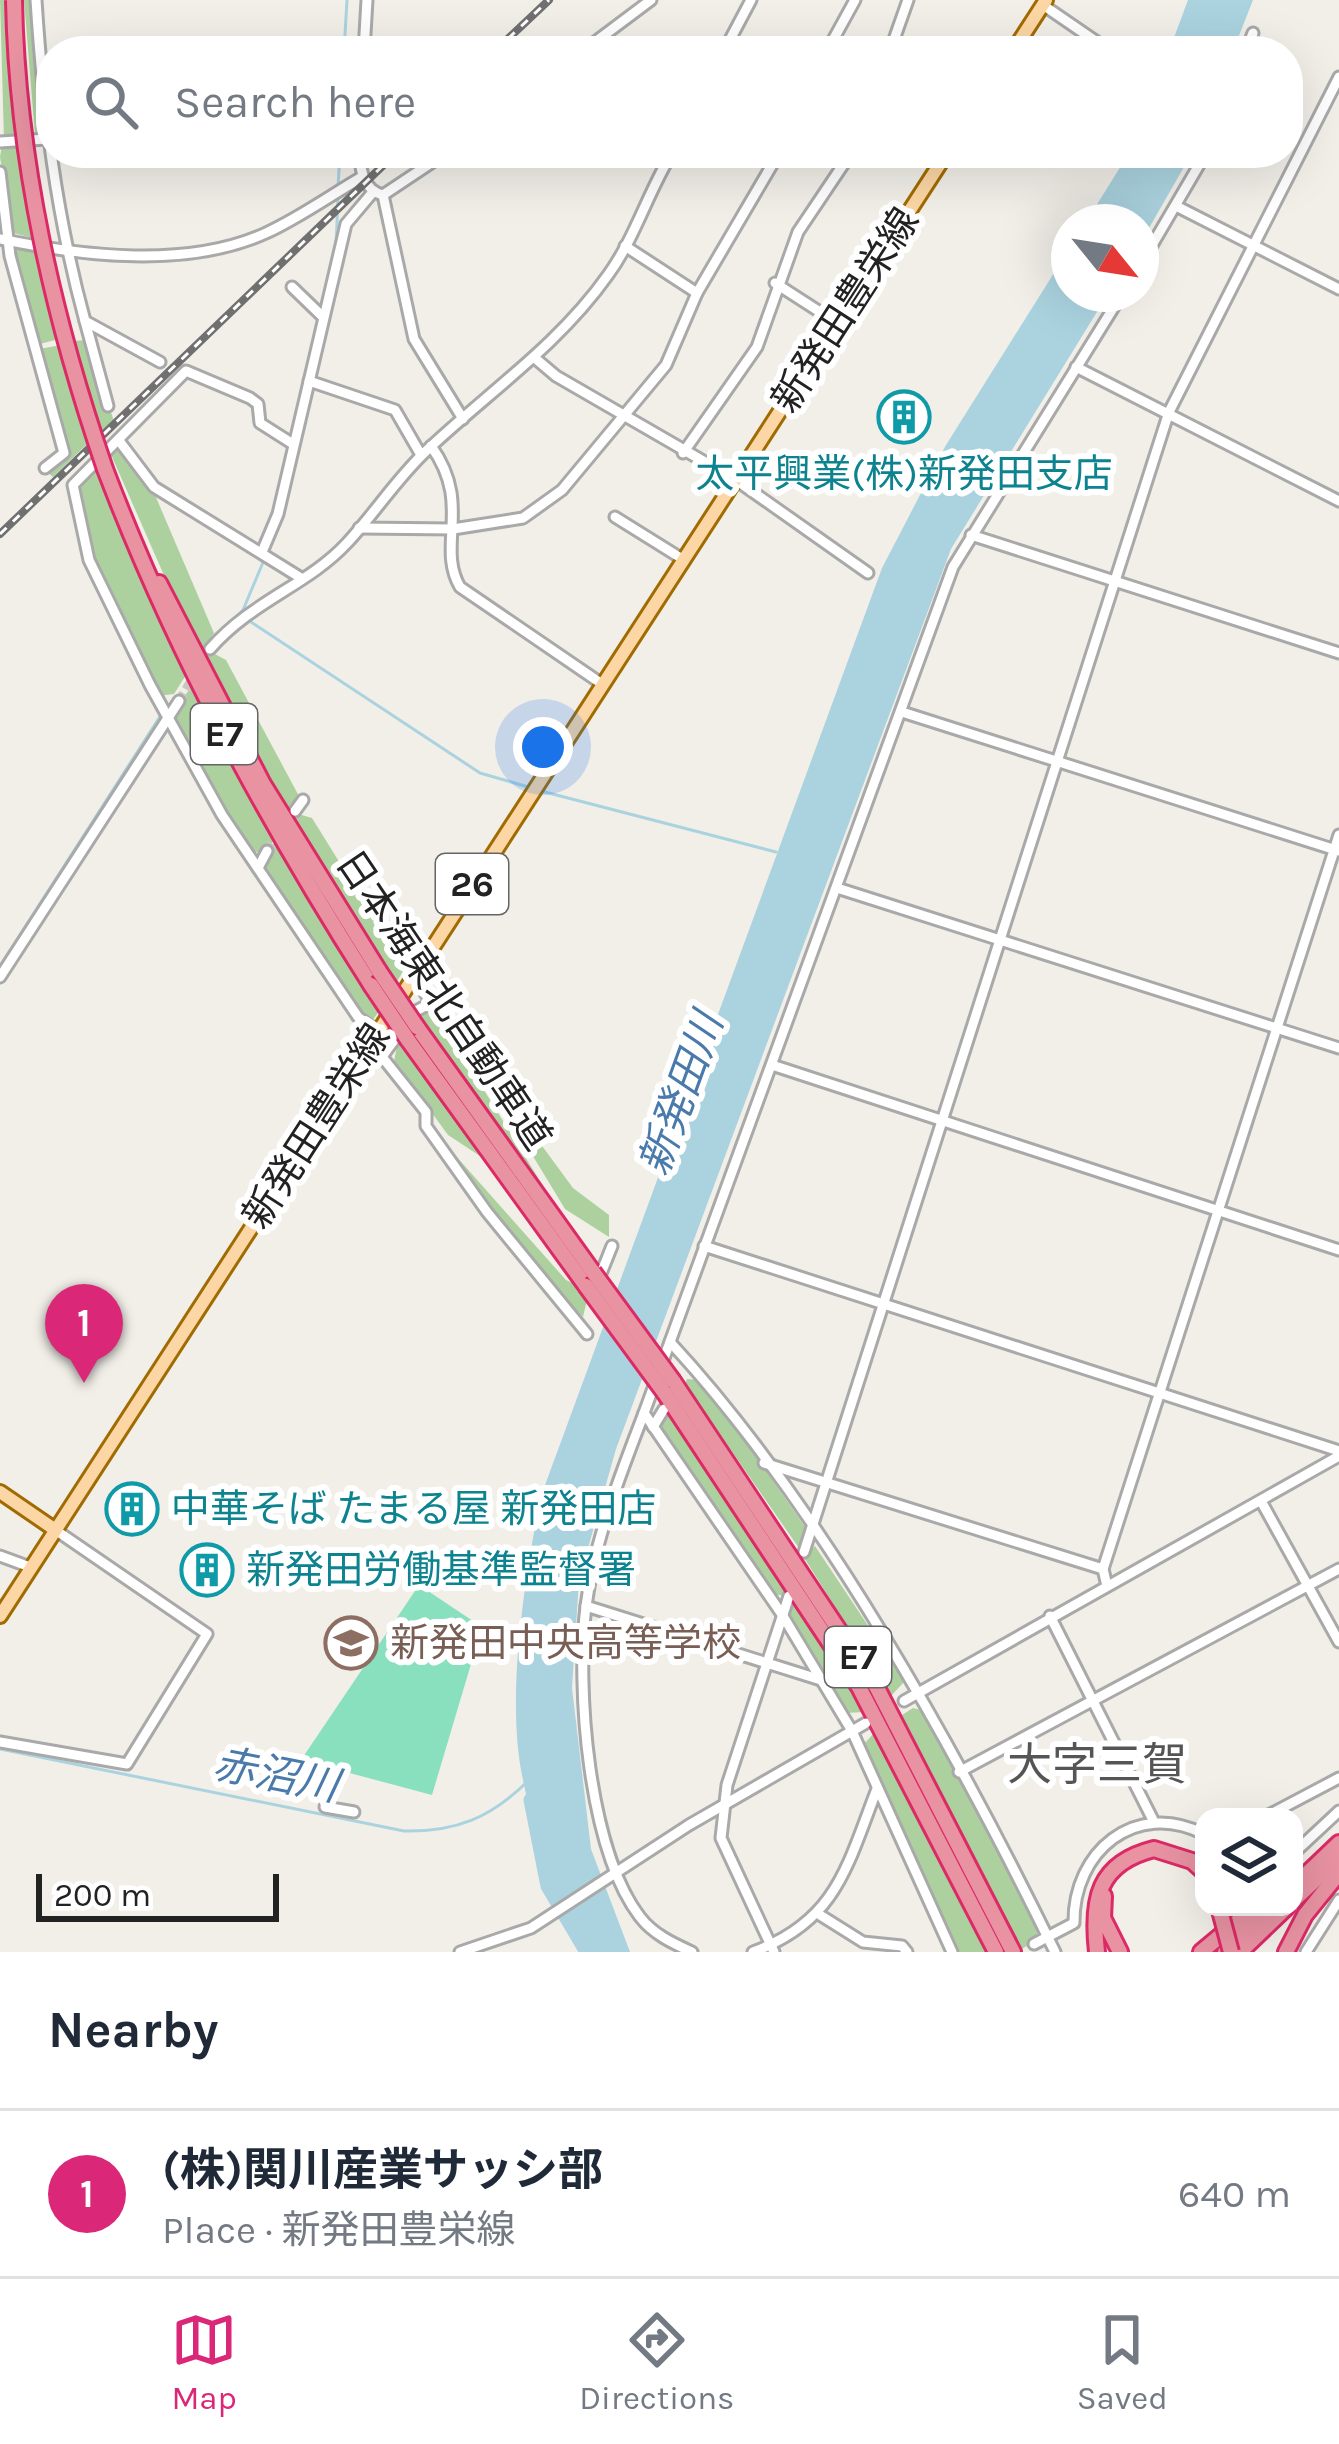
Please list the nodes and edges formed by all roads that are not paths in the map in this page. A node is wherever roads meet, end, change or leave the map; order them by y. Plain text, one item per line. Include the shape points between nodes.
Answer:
1 (17, 0) edge
2 (36, 0) edge
3 (368, 0) edge
4 (651, 0) edge
5 (752, 0) edge
6 (855, 0) edge
7 (908, 0) edge
8 (1041, 2) edge
9 (1252, 33) dead end
10 (39, 36) edge
11 (365, 36) edge
12 (603, 36) edge
13 (732, 36) edge
14 (835, 36) edge
15 (895, 36) edge
16 (1021, 36) edge
17 (1089, 36) edge
18 (1251, 36) edge
19 (1339, 77) edge
20 (36, 140) edge
21 (0, 142) edge
22 (1303, 147) edge
23 (52, 168) edge
24 (361, 168) edge
25 (421, 168) edge
26 (664, 168) edge
27 (770, 168) edge
28 (840, 168) edge
29 (937, 168) edge
30 (1198, 168) edge
31 (1292, 168) edge
32 (0, 172) edge
33 (362, 177) junction
34 (378, 194) junction
35 (1178, 206) junction
36 (1159, 236) edge
37 (5, 240) edge
38 (1253, 244) junction
39 (625, 245) junction
40 (66, 250) junction
41 (776, 283) junction
42 (292, 287) dead end
43 (1339, 289) edge
44 (698, 293) junction
45 (1111, 312) edge
46 (323, 317) junction
47 (85, 321) junction
48 (837, 323) junction
49 (536, 359) junction
50 (160, 362) dead end
51 (1076, 367) junction
52 (309, 381) junction
53 (108, 406) dead end
54 (1168, 412) junction
55 (628, 415) junction
56 (463, 418) junction
57 (120, 442) junction
58 (293, 444) junction
59 (431, 446) junction
60 (683, 453) junction
61 (421, 455) junction
62 (45, 468) dead end
63 (736, 480) junction
64 (1339, 501) edge
65 (615, 517) dead end
66 (359, 528) junction
67 (453, 530) junction
68 (971, 535) junction
69 (262, 552) junction
70 (684, 560) junction
71 (868, 573) dead end
72 (301, 578) junction
73 (1114, 579) junction
74 (210, 649) tunnel mouth
75 (1339, 653) edge
76 (602, 684) junction
77 (179, 700) tunnel mouth
78 (902, 712) junction
79 (170, 717) junction
80 (1056, 760) junction
81 (303, 800) dead end
82 (295, 811) tunnel mouth
83 (1339, 835) edge
84 (1337, 850) edge
85 (267, 851) tunnel mouth
86 (258, 868) junction
87 (837, 888) junction
88 (999, 939) junction
89 (413, 975) junction
90 (0, 977) edge
91 (431, 1004) junction
92 (440, 1014) dead end
93 (1277, 1028) junction
94 (374, 1037) junction
95 (1339, 1048) edge
96 (383, 1054) junction
97 (772, 1065) junction
98 (940, 1120) junction
99 (1220, 1211) junction
100 (612, 1246) dead end
101 (704, 1246) junction
102 (1339, 1250) edge
103 (884, 1302) junction
104 (670, 1342) junction
105 (695, 1370) junction
106 (674, 1384) junction
107 (1162, 1390) junction
108 (664, 1409) dead end
109 (644, 1413) junction
110 (653, 1427) junction
111 (1339, 1454) edge
112 (764, 1462) junction
113 (824, 1482) junction
114 (0, 1492) edge
115 (1262, 1501) junction
116 (811, 1527) junction
117 (55, 1529) junction
118 (804, 1552) dead end
119 (0, 1556) edge
120 (30, 1567) junction
121 (1103, 1569) junction
122 (1339, 1569) edge
123 (1107, 1586) junction
124 (1309, 1586) junction
125 (789, 1596) dead end
126 (586, 1606) junction
127 (0, 1616) edge
128 (782, 1616) junction
129 (1050, 1616) junction
130 (1339, 1642) edge
131 (768, 1660) junction
132 (822, 1680) junction
133 (917, 1694) junction
134 (904, 1701) dead end
135 (1092, 1701) junction
136 (866, 1723) dead end
137 (852, 1731) junction
138 (0, 1742) edge
139 (959, 1772) junction
140 (1339, 1778) edge
141 (878, 1789) junction
142 (726, 1804) junction
143 (325, 1808) dead end
144 (1281, 1808) edge
145 (1339, 1811) edge
146 (353, 1812) dead end
147 (1154, 1822) junction
148 (1195, 1832) edge
149 (1339, 1840) edge
150 (1303, 1845) edge
151 (1339, 1858) edge
152 (1195, 1864) edge
153 (1303, 1866) edge
154 (615, 1872) junction
155 (1339, 1873) edge
156 (1195, 1876) edge
157 (1303, 1877) edge
158 (1303, 1892) edge
159 (1339, 1900) edge
160 (820, 1915) junction
161 (1225, 1916) edge
162 (1244, 1916) edge
163 (1264, 1916) edge
164 (1276, 1916) edge
165 (1047, 1936) junction
166 (1034, 1944) dead end
167 (772, 1949) edge
168 (460, 1952) edge
169 (692, 1952) edge
170 (753, 1952) edge
171 (907, 1952) edge
172 (952, 1952) edge
173 (996, 1952) edge
174 (1013, 1952) edge
175 (1055, 1952) edge
176 (1096, 1952) edge
177 (1120, 1952) edge
178 (1202, 1952) edge
179 (1234, 1952) edge
180 (1286, 1952) edge
181 (1306, 1952) edge

1 - 106 highway, 日本海東北自動車道 / E7, bridge via 30,130 67,326 108,468 201,670 375,978
2 - 10 street
3 - 11 street
4 - 12 street
5 - 13 street
6 - 14 street
7 - 15 street
8 - 16 main road
8 - 17 street
9 - 18 street
19 - 22 street
20 - 21 street
23 - 40 street
24 - 33 street
25 - 34 street
26 - 39 street
27 - 44 street
28 - 41 street
29 - 48 main road, 新発田豊栄線 / 26
30 - 35 street
31 - 38 street
32 - 37 street
33 - 34 street
33 - 40 street via 267,233 209,250
34 - 46 street via 346,224
34 - 56 street via 414,339
35 - 36 street
35 - 38 street
37 - 40 street
37 - 62 street via 64,453
38 - 43 street
38 - 54 street
39 - 44 street
39 - 49 street
40 - 47 street
41 - 48 street
41 - 60 street via 757,347
42 - 46 street
44 - 55 street via 678,345
45 - 51 street
46 - 52 street
47 - 50 street
47 - 53 street
48 - 63 main road, 新発田豊栄線 / 26
49 - 55 street
49 - 56 street
51 - 54 street
51 - 68 street
52 - 58 street
52 - 61 street via 395,410
54 - 64 street
54 - 73 street
55 - 60 street
55 - 67 street via 545,504 523,518
56 - 59 street
57 - 58 street via 186,371 250,398 260,424
57 - 69 street via 154,487
57 - 79 street via 73,484 89,560
58 - 69 street
59 - 61 street
59 - 67 street via 452,486
60 - 63 street
61 - 66 street
63 - 70 main road, 新発田豊栄線 / 26
63 - 71 street
65 - 70 street
66 - 67 street
66 - 72 street
67 - 76 street via 460,587
68 - 73 street
68 - 78 street
69 - 72 street
70 - 76 main road, 新発田豊栄線 / 26
72 - 74 street via 260,602
73 - 75 street
73 - 80 street
76 - 89 main road, 新発田豊栄線 / 26
77 - 79 street
78 - 80 street
78 - 87 street
79 - 86 street
79 - 90 street
80 - 84 street
80 - 88 street
81 - 82 street
83 - 84 street
84 - 93 street
85 - 86 street
86 - 94 street
87 - 88 street
87 - 97 street
88 - 93 street
88 - 98 street
89 - 91 street
89 - 94 main road, 新発田豊栄線 / 26
91 - 92 street
91 - 96 street
93 - 95 street
93 - 99 street
94 - 96 street
94 - 117 main road, 新発田豊栄線 / 26
96 - 100 street via 487,1212 586,1330
97 - 98 street
97 - 101 street
98 - 99 street
98 - 103 street
99 - 102 street
99 - 107 street
101 - 103 street
101 - 104 street
103 - 107 street
103 - 113 street
104 - 105 street
104 - 109 street
105 - 106 street
105 - 112 street
106 - 173 highway, 日本海東北自動車道 / E7 via 859,1687
106 - 174 highway, 日本海東北自動車道 / E7 via 876,1686
107 - 111 street
107 - 121 street
108 - 110 street
109 - 110 street
109 - 126 street via 604,1518
110 - 128 street
111 - 115 street
112 - 113 street
112 - 116 street
113 - 116 street
113 - 121 street
114 - 117 main road
115 - 123 street
115 - 124 street
116 - 118 street
116 - 133 street
117 - 120 main road, 新発田豊栄線 / 26
117 - 138 street via 207,1634 127,1764
119 - 120 street
120 - 127 main road, 新発田豊栄線 / 26
121 - 123 street
122 - 124 street
123 - 129 street
124 - 130 street
124 - 135 street
125 - 128 street
126 - 131 street
126 - 154 street via 582,1698 590,1774
128 - 131 street
128 - 132 street
129 - 133 street
129 - 135 street
131 - 132 street
131 - 142 street
132 - 137 street
133 - 134 street
133 - 139 street
135 - 139 street
135 - 147 street
136 - 137 street
137 - 141 street
137 - 142 street
139 - 165 street
140 - 144 street
141 - 160 street
141 - 172 street
142 - 154 street
142 - 167 street via 721,1838
143 - 146 street
145 - 150 street
147 - 148 street
147 - 165 street via 1092,1855 1074,1898 1074,1923
149 - 153 highway
149 - 157 highway
151 - 158 highway
152 - 176 highway via 1154,1849 1110,1868 1096,1891
154 - 168 street via 501,1942
154 - 169 street via 659,1936
155 - 180 highway
156 - 177 highway via 1169,1858 1132,1862 1118,1874 1103,1918
159 - 181 street
160 - 167 street
160 - 171 street via 862,1942
161 - 179 highway, bridge
162 - 178 highway
163 - 179 highway
164 - 179 highway
165 - 166 street
165 - 175 street
167 - 170 street

